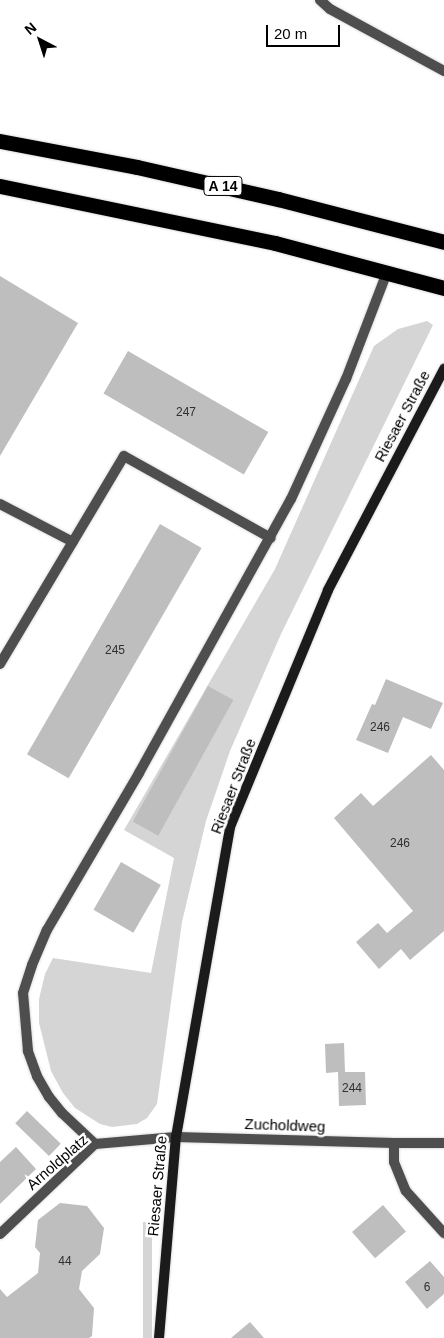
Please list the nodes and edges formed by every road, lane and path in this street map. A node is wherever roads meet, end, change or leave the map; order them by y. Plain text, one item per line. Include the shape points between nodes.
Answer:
1 (320, 0) edge
2 (444, 71) edge
3 (0, 141) edge
4 (0, 186) edge
5 (444, 242) edge
6 (387, 272) junction
7 (444, 288) edge
8 (444, 369) edge
9 (0, 504) edge
10 (270, 538) junction
11 (73, 542) junction
12 (0, 664) edge
13 (176, 1137) junction
14 (394, 1143) junction
15 (444, 1143) edge
16 (95, 1144) junction
17 (444, 1233) edge
18 (0, 1234) edge
19 (159, 1338) edge

1 - 2 street via 330,9
3 - 5 highway, A 14 via 137,167 278,199
4 - 6 highway via 275,243
6 - 7 highway
6 - 10 street via 346,379
8 - 13 main road, Riesaer Straße via 328,590 230,827
9 - 11 street
10 - 11 street via 124,456
10 - 16 street via 144,765 47,930 23,993 28,1051 37,1076 62,1113
11 - 12 street
13 - 14 street, Zucholdweg
13 - 16 street, Arnoldplatz
13 - 19 main road, Riesaer Straße
14 - 15 street, Zucholdweg
14 - 17 street via 394,1162 406,1191
16 - 18 street, Arnoldplatz

